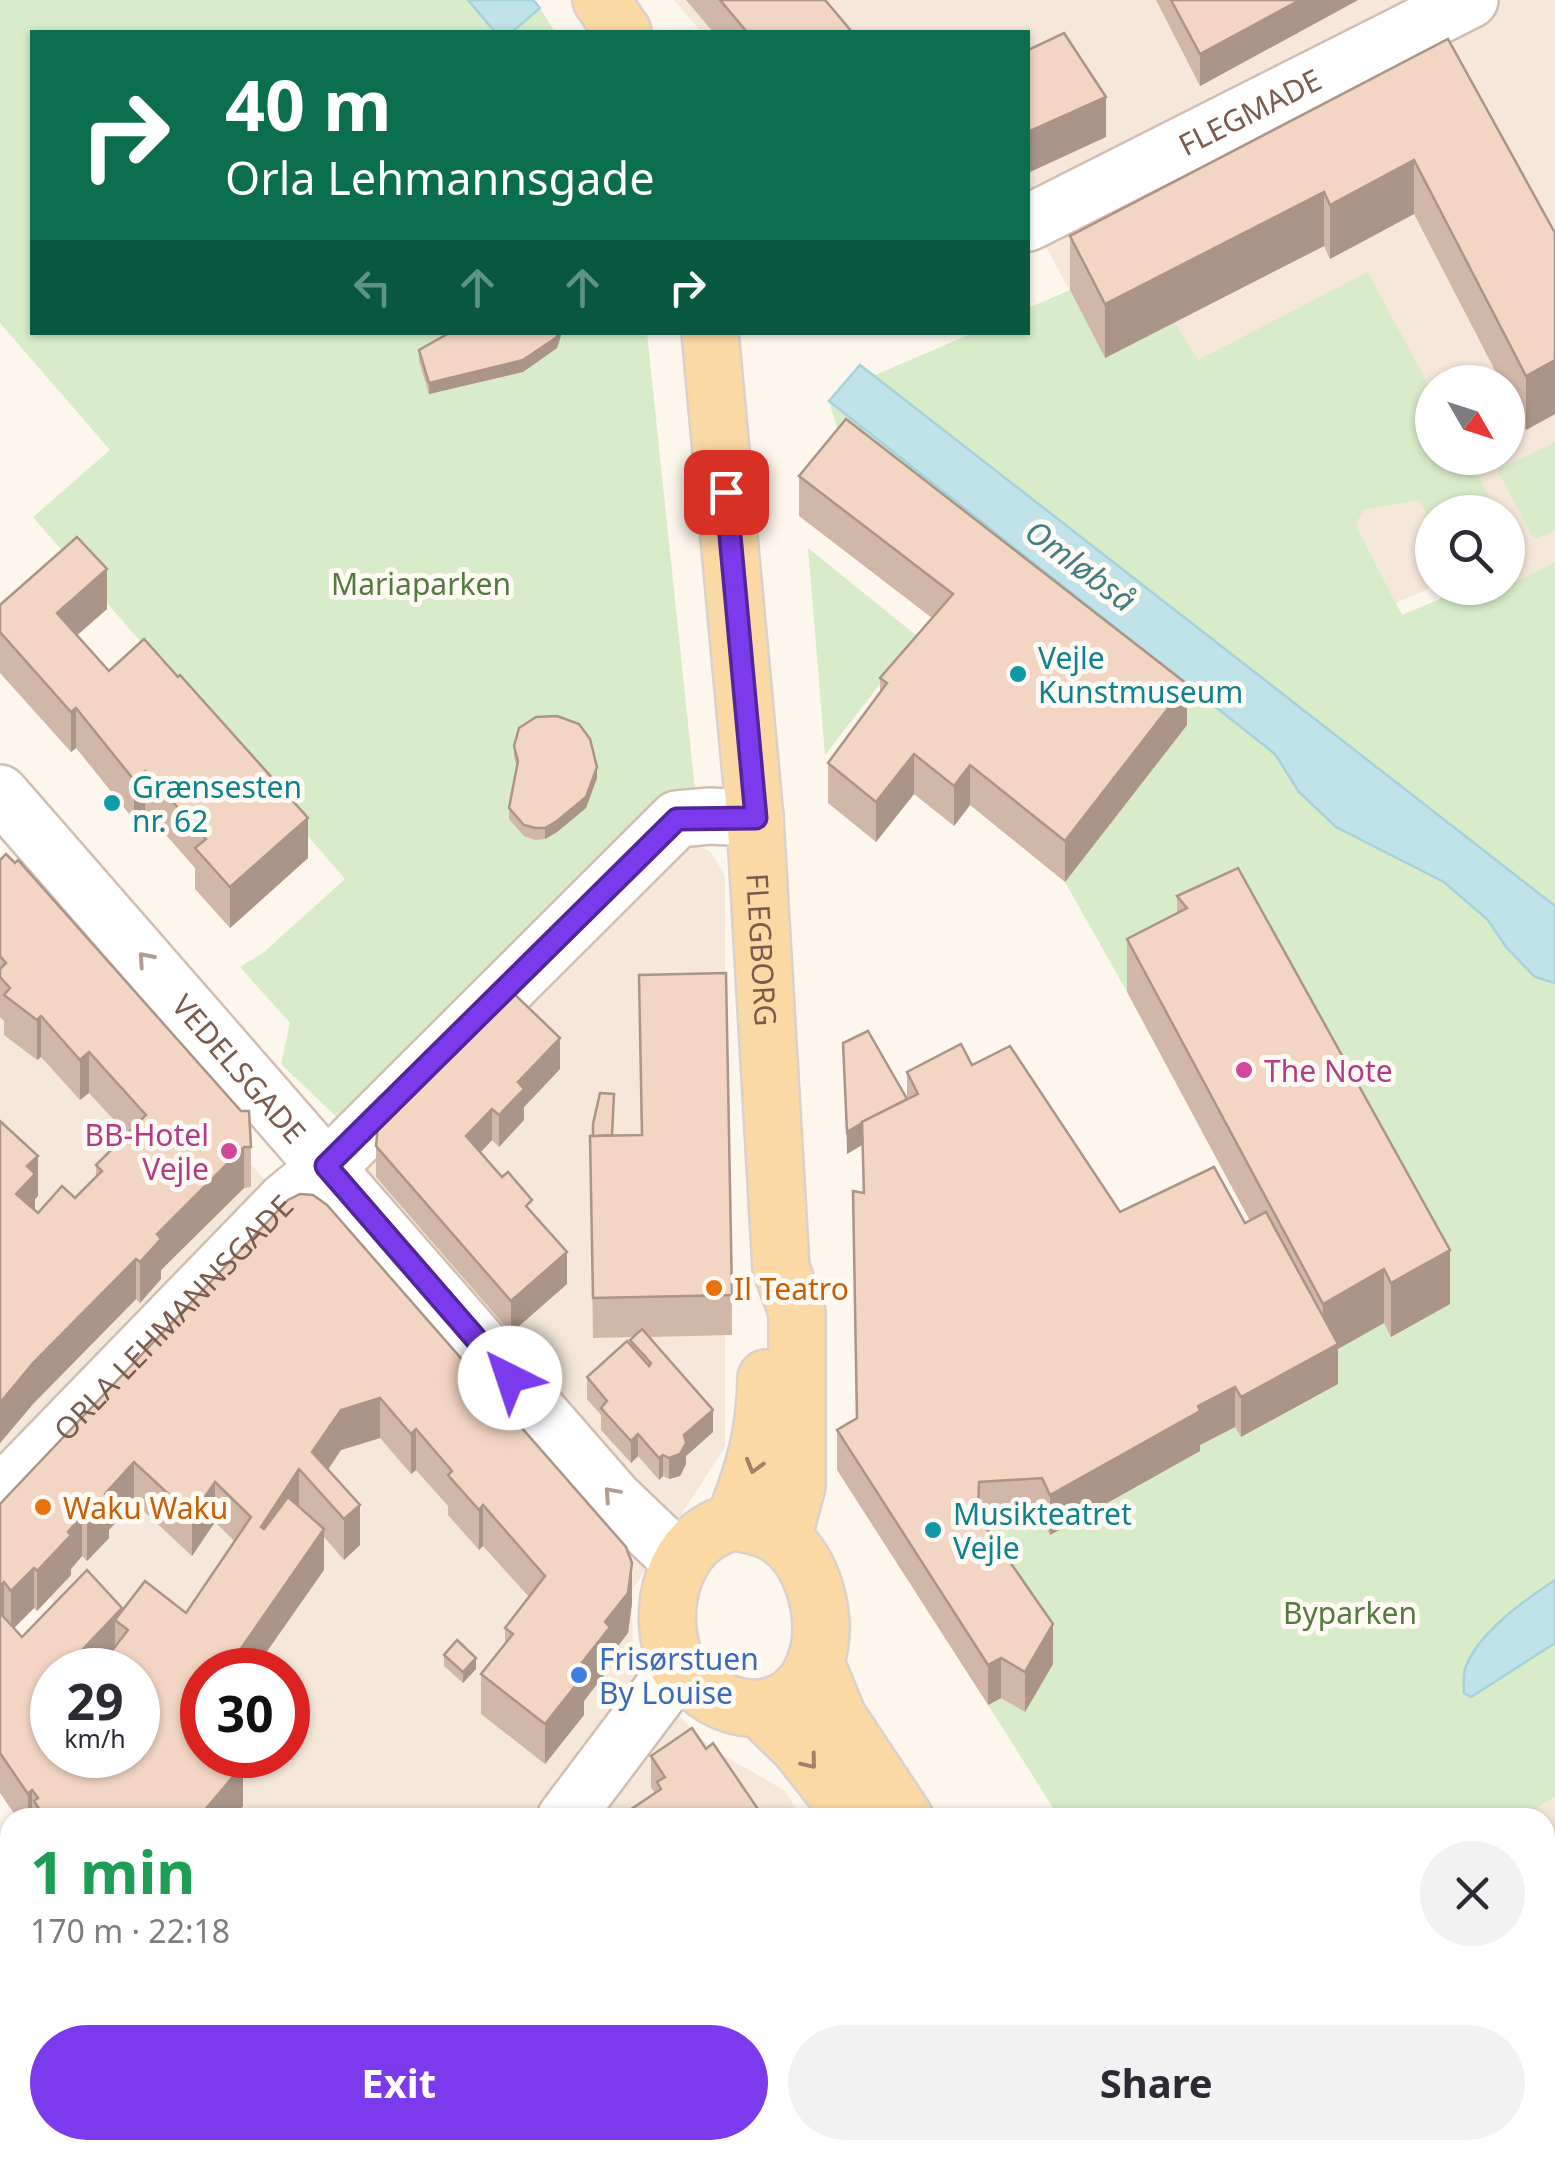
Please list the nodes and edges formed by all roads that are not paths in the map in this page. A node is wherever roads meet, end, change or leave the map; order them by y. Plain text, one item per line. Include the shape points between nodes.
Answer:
1 (601, 0) edge
2 (1470, 0) edge
3 (622, 30) edge
4 (1030, 222) edge
5 (710, 335) edge
6 (0, 793) edge
7 (756, 818) junction
8 (306, 1183) junction
9 (0, 1494) edge
10 (758, 1530) junction
11 (681, 1562) junction
12 (816, 1662) junction
13 (678, 1668) junction
14 (761, 1710) junction
15 (573, 1808) edge
16 (847, 1808) edge
17 (898, 1808) edge

1 - 3 main road
2 - 4 street, FLEGMADE
5 - 7 main road, FLEGBORG
8 -> 6 street, VEDELSGADE
7 - 8 street, ORLA LEHMANNSGADE via 677,819
7 - 10 main road, FLEGBORG via 781,1268 798,1312 797,1486
8 - 9 street, ORLA LEHMANNSGADE
11 -> 8 street, VEDELSGADE
10 - 11 main road via 715,1526
10 - 12 main road via 800,1557 815,1591
11 - 13 main road via 666,1614
12 - 14 main road via 785,1700
12 - 17 main road via 838,1717
13 - 14 main road via 712,1697
13 - 15 street
14 -> 16 main road

